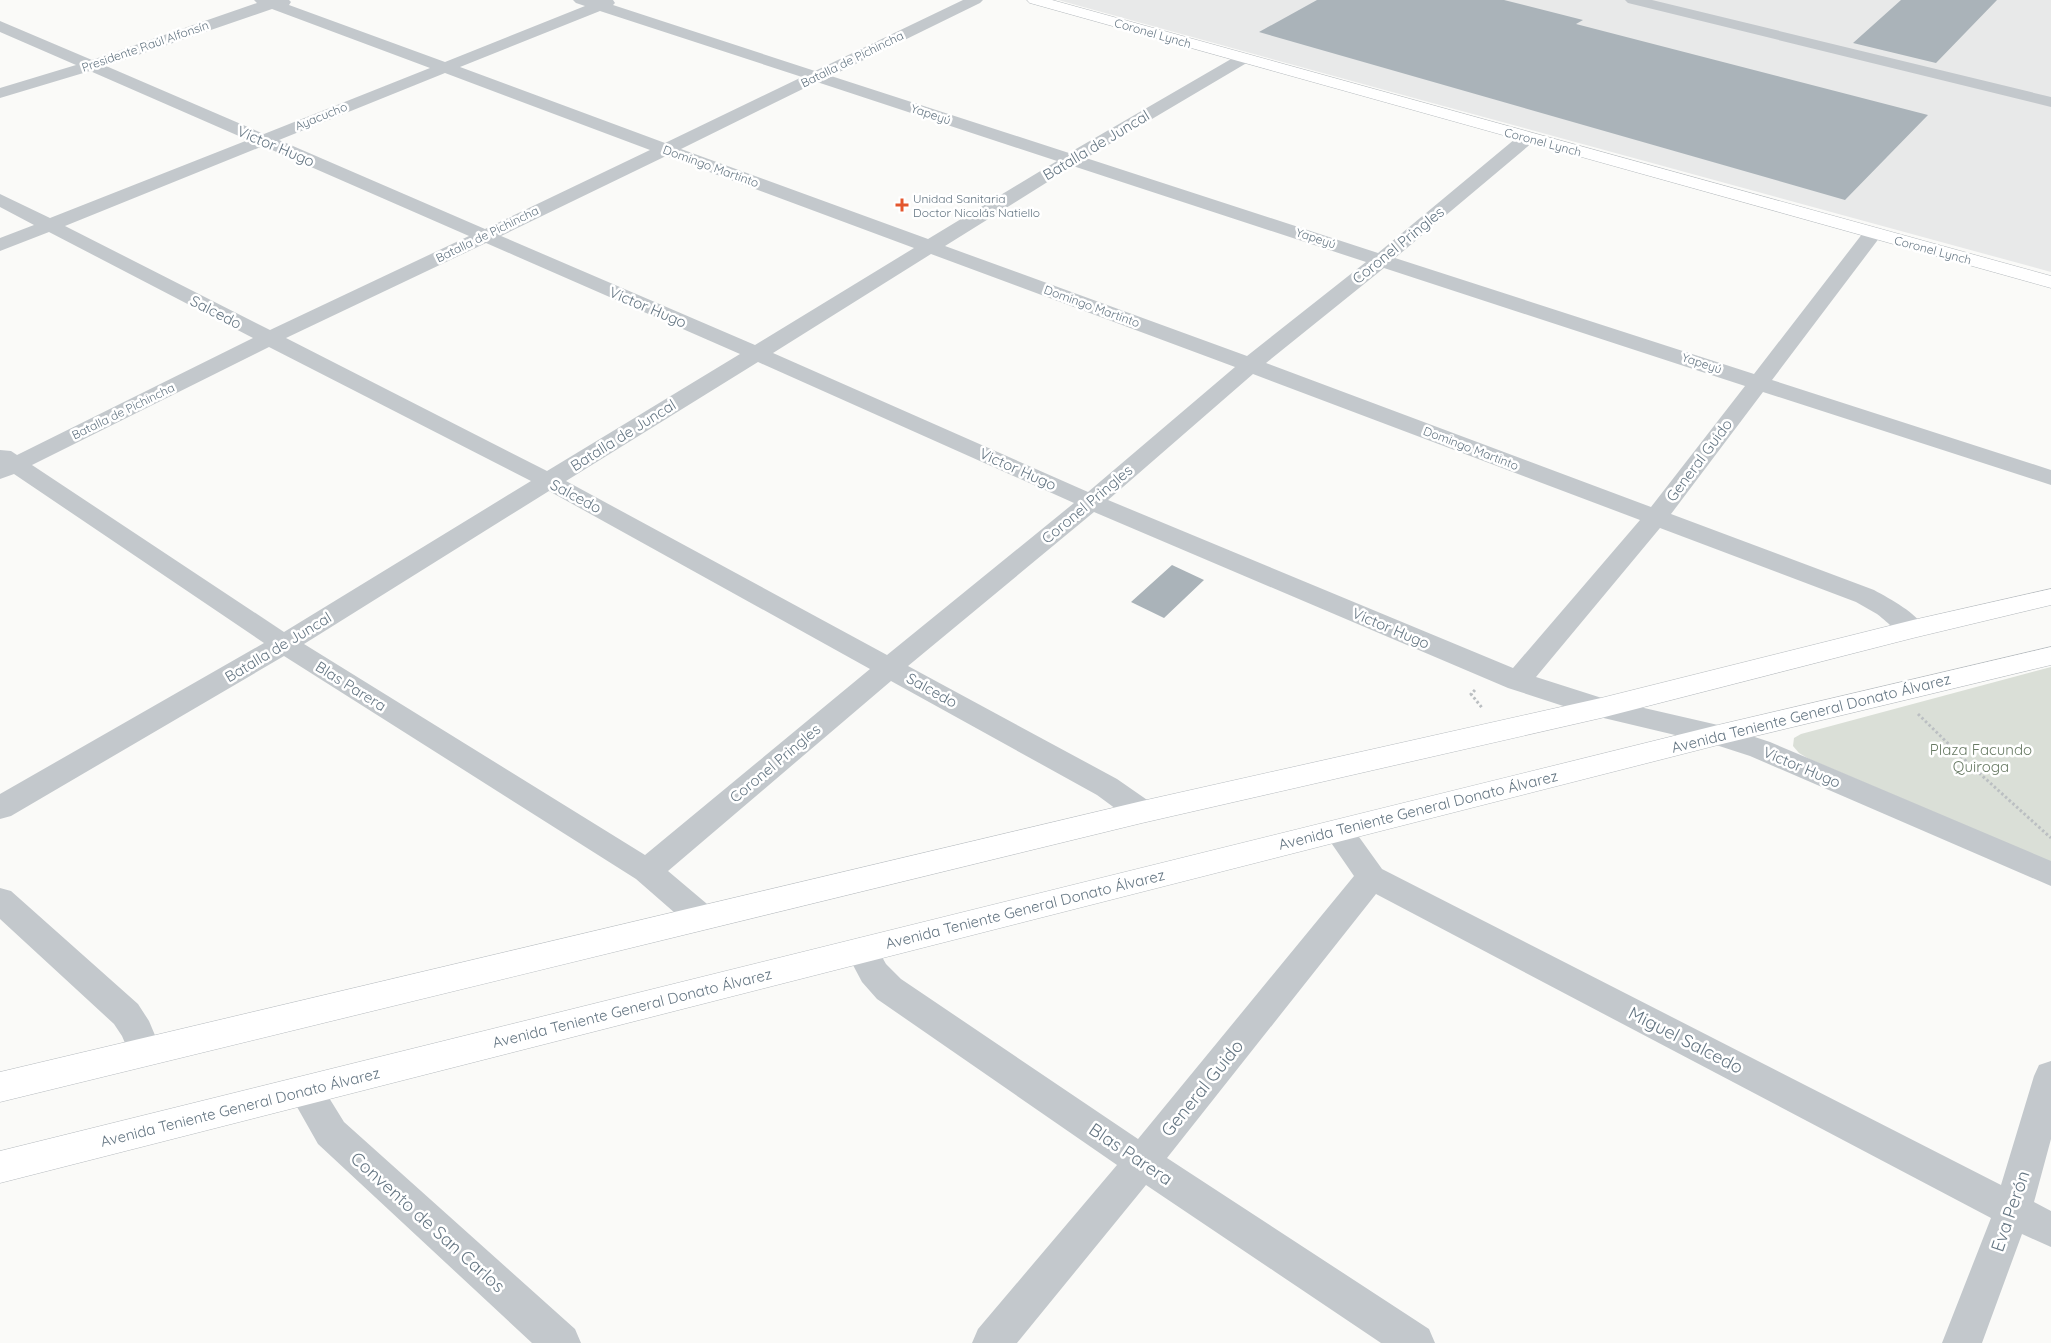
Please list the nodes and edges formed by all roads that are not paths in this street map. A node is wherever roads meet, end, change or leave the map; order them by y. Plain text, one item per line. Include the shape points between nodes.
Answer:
1 (581, 0) edge
2 (975, 0) edge
3 (1035, 0) edge
4 (1633, 0) edge
5 (274, 1) edge
6 (607, 3) edge
7 (0, 26) edge
8 (1244, 58) junction
9 (90, 66) junction
10 (444, 68) junction
11 (817, 77) junction
12 (0, 93) edge
13 (2051, 102) edge
14 (1527, 138) junction
15 (262, 140) junction
16 (665, 149) junction
17 (1072, 159) junction
18 (0, 200) edge
19 (48, 225) junction
20 (1873, 233) junction
21 (483, 236) junction
22 (0, 245) edge
23 (930, 246) junction
24 (1381, 260) junction
25 (2051, 282) edge
26 (268, 339) junction
27 (756, 353) junction
28 (1250, 365) junction
29 (1758, 382) junction
30 (5, 464) edge
31 (2051, 478) edge
32 (548, 481) junction
33 (1091, 502) junction
34 (1656, 517) junction
35 (2051, 596) edge
36 (1913, 629) junction
37 (284, 644) junction
38 (2051, 656) edge
39 (890, 667) junction
40 (1518, 681) junction
41 (1601, 708) junction
42 (1718, 735) junction
43 (0, 808) edge
44 (1142, 812) junction
45 (1338, 831) junction
46 (647, 871) junction
47 (2051, 874) edge
48 (1371, 877) junction
49 (0, 900) edge
50 (702, 918) junction
51 (861, 950) junction
52 (145, 1052) junction
53 (2051, 1076) edge
54 (0, 1087) edge
55 (306, 1091) junction
56 (1142, 1162) junction
57 (0, 1166) edge
58 (2013, 1209) junction
59 (2051, 1230) edge
60 (561, 1343) edge
61 (992, 1343) edge
62 (1415, 1343) edge
63 (1962, 1343) edge

1 - 6 street, Yapeyú
2 - 11 street, Batalla de Pichincha
3 - 8 main road, Coronel Lynch
4 - 13 street
5 - 9 street, Presidente Raúl Alfonsín
5 - 10 street, Domingo Martinto
6 - 10 street, Ayacucho
6 - 11 street, Yapeyú
7 - 9 street, Victor Hugo
8 - 14 main road, Coronel Lynch
8 - 17 street, Batalla de Juncal
9 - 12 street, Presidente Raúl Alfonsín
9 - 15 street, Victor Hugo
10 - 15 street, Ayacucho
10 - 16 street, Domingo Martinto
11 - 16 street, Batalla de Pichincha
11 - 17 street, Yapeyú
14 - 20 main road, Coronel Lynch
14 - 24 street, Coronel Pringles
15 - 19 street, Ayacucho
15 - 21 street, Victor Hugo
16 - 21 street, Batalla de Pichincha
16 - 23 street, Domingo Martinto
17 - 23 street, Batalla de Juncal
17 - 24 street, Yapeyú
18 - 19 street, Salcedo
19 - 22 street, Ayacucho
19 - 26 street, Salcedo
20 - 25 main road, Coronel Lynch
20 - 29 street, General Guido
21 - 26 street, Batalla de Pichincha
21 - 27 street, Victor Hugo
23 - 27 street, Batalla de Juncal
23 - 28 street, Domingo Martinto
24 - 28 street, Coronel Pringles
24 - 29 street, Yapeyú
26 - 30 street, Batalla de Pichincha
26 - 32 street, Salcedo
27 - 32 street, Batalla de Juncal
27 - 33 street, Victor Hugo
28 - 33 street, Coronel Pringles
28 - 34 street, Domingo Martinto
29 - 31 street, Yapeyú
29 - 34 street, General Guido
30 - 37 street, Blas Parera
32 - 37 street, Batalla de Juncal
32 - 39 street, Salcedo
33 - 39 street, Coronel Pringles
33 - 40 street, Victor Hugo
34 - 36 street, Domingo Martinto via 1865,596
34 - 40 street, General Guido
35 - 36 main road
36 - 41 main road
37 - 43 street, Batalla de Juncal
37 - 46 street, Blas Parera
38 - 42 main road, Avenida Teniente General Donato Álvarez
39 - 44 street, Salcedo via 1107,786
39 - 46 street, Coronel Pringles
40 - 41 street, Victor Hugo
41 - 42 street, Victor Hugo
41 - 44 main road
42 - 45 main road, Avenida Teniente General Donato Álvarez
42 - 47 street, Victor Hugo via 1796,764
44 - 50 main road
45 - 48 street, Miguel Salcedo
45 - 51 main road, Avenida Teniente General Donato Álvarez
46 - 50 street, Blas Parera
48 - 56 street, General Guido
48 - 58 street, Miguel Salcedo
49 - 52 street via 126,1014
50 - 52 main road
51 - 55 main road, Avenida Teniente General Donato Álvarez
51 - 56 street, Blas Parera via 874,973 889,989
52 - 54 main road
53 - 58 street, Eva Perón
55 - 57 main road, Avenida Teniente General Donato Álvarez
55 - 60 street, Convento de San Carlos via 331,1133
56 - 61 street, General Guido
56 - 62 street, Blas Parera
58 - 59 street, Miguel Salcedo
58 - 63 street, Eva Perón

